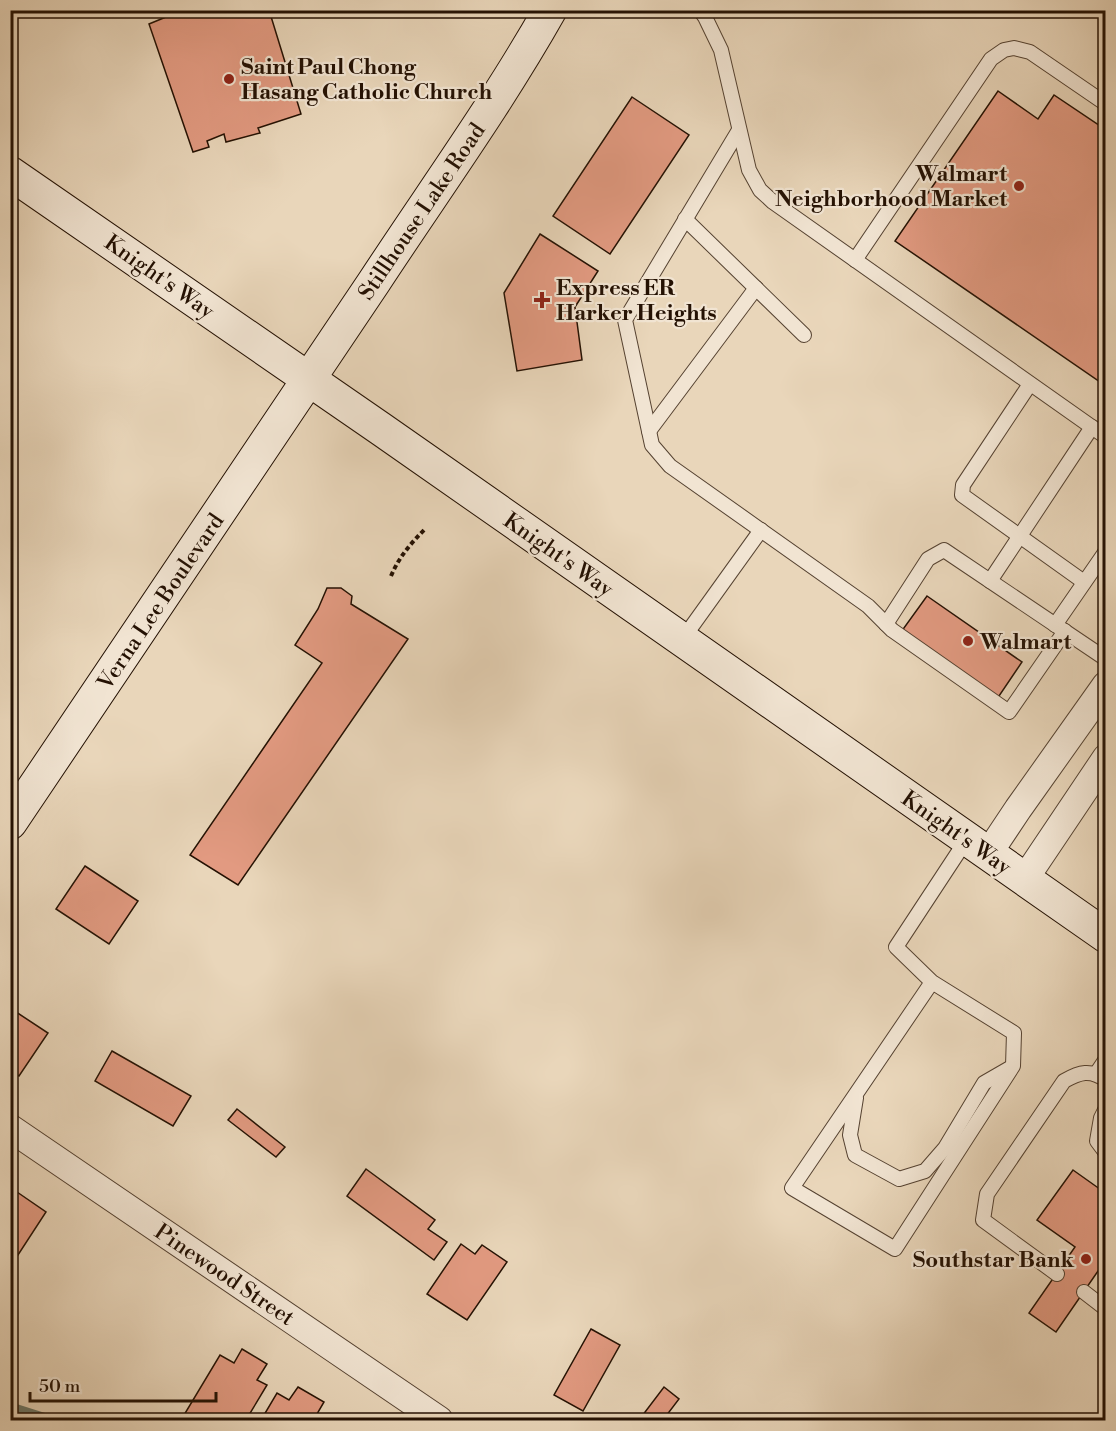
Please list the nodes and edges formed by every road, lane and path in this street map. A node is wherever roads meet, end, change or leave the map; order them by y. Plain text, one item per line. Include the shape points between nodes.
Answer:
1 (550, 10) edge
2 (700, 10) edge
3 (1106, 104) edge
4 (739, 130) junction
5 (10, 173) edge
6 (685, 219) junction
7 (855, 260) junction
8 (756, 288) junction
9 (804, 335) dead end
10 (310, 380) junction
11 (1030, 384) junction
12 (1092, 427) junction
13 (649, 431) junction
14 (1106, 437) edge
15 (426, 528) dead end
16 (761, 531) junction
17 (1020, 536) junction
18 (1106, 551) edge
19 (391, 576) dead end
20 (990, 581) junction
21 (1084, 582) junction
22 (886, 624) junction
23 (1060, 628) junction
24 (682, 640) junction
25 (1106, 659) edge
26 (1106, 685) edge
27 (1106, 758) edge
28 (10, 823) edge
29 (978, 847) junction
30 (1024, 880) junction
31 (1106, 936) edge
32 (932, 982) junction
33 (1106, 1059) edge
34 (1013, 1066) junction
35 (1101, 1077) edge
36 (857, 1094) junction
37 (1106, 1108) edge
38 (10, 1128) edge
39 (1106, 1153) edge
40 (1057, 1274) dead end
41 (1083, 1292) dead end
42 (1106, 1309) edge
43 (439, 1420) edge

1 - 10 main road, Stillhouse Lake Road
2 - 4 lane via 721,50
3 - 7 lane via 1030,52 1004,50 991,59
4 - 6 lane
4 - 7 lane via 749,170 760,190
5 - 10 main road, Knight's Way
6 - 8 lane
6 - 13 lane via 625,320
7 - 11 lane
8 - 9 lane
8 - 13 lane
10 - 24 main road, Knight's Way
10 - 28 main road, Verna Lee Boulevard
11 - 12 lane
11 - 17 lane via 963,485 962,495
12 - 14 lane
12 - 17 lane
13 - 16 lane via 651,446 670,466
15 - 19 path via 408,546
16 - 22 lane via 868,606
16 - 24 lane
17 - 20 lane
17 - 21 lane
18 - 21 lane
20 - 22 lane via 944,550 927,559
20 - 23 lane
21 - 23 lane
22 - 23 lane via 1009,712
23 - 25 lane
24 - 29 main road, Knight's Way
26 - 29 street
27 - 30 street
29 - 30 main road, Knight's Way
29 - 32 lane via 896,947
30 - 31 main road, Knight's Way
32 - 34 lane via 1014,1033
32 - 36 lane
33 - 35 lane
34 - 36 lane via 984,1083 945,1148 925,1171 899,1179 855,1155 850,1135
34 - 36 lane via 895,1250 792,1188
35 - 40 lane via 1080,1072 1064,1081 987,1194 983,1220
37 - 39 lane via 1097,1141
38 - 43 street, Pinewood Street
41 - 42 lane

